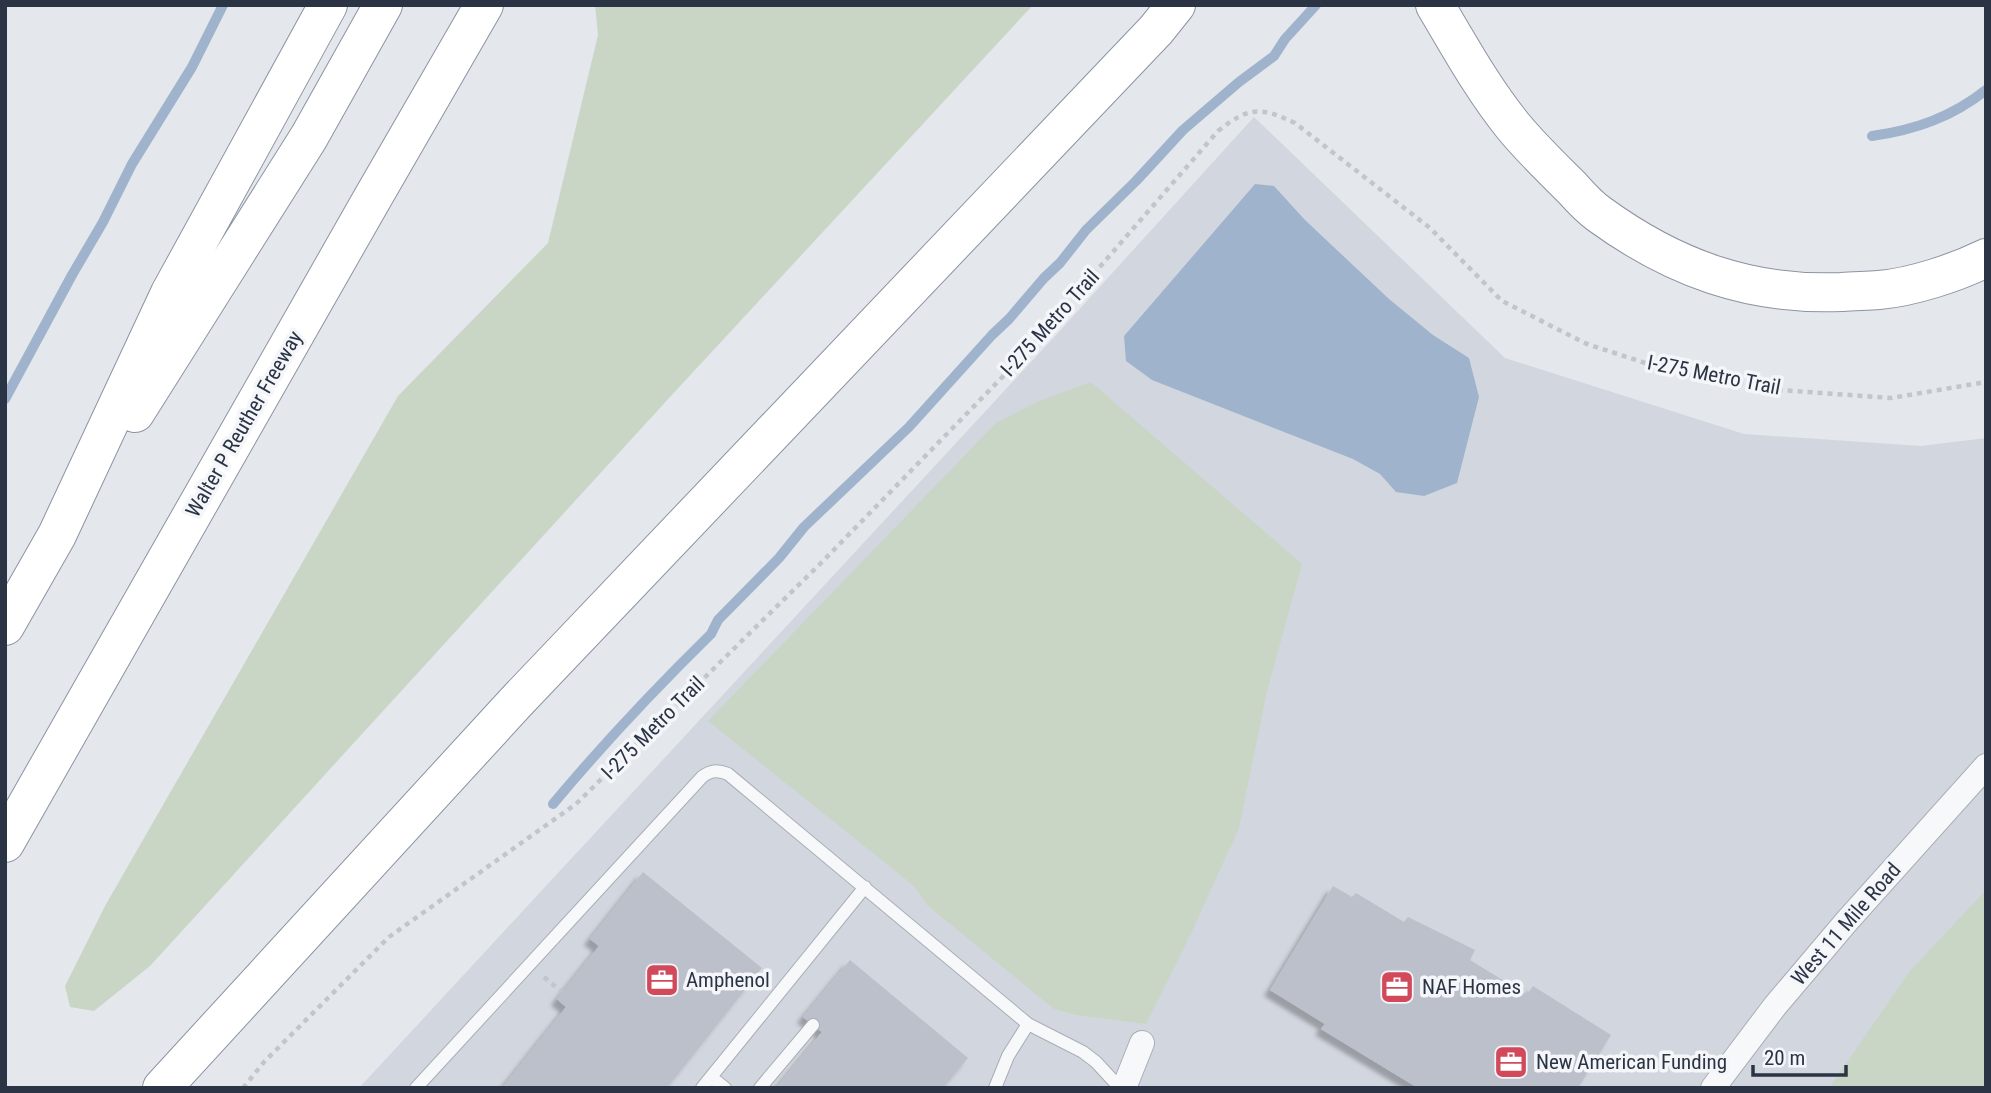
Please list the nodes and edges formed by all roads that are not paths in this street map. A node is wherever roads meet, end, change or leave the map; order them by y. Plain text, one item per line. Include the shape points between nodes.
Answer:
1 (328, 5) edge
2 (383, 5) edge
3 (484, 5) edge
4 (1185, 5) edge
5 (1435, 5) edge
6 (1166, 18) edge
7 (1986, 258) edge
8 (57, 536) junction
9 (5, 626) edge
10 (1986, 766) edge
11 (5, 843) edge
12 (865, 887) junction
13 (1028, 1024) junction
14 (813, 1025) dead end
15 (1142, 1043) dead end
16 (711, 1077) junction
17 (162, 1088) edge
18 (416, 1088) edge
19 (702, 1088) edge
20 (725, 1088) edge
21 (760, 1088) edge
22 (995, 1088) edge
23 (1122, 1088) edge
24 (1713, 1088) edge

1 - 8 highway via 170,293
2 - 8 highway via 302,149
3 - 11 highway, Walter P Reuther Freeway
4 - 6 highway
5 - 7 highway via 1483,85 1555,172 1597,212 1647,245 1702,271 1762,288 1819,293 1881,290
6 - 17 highway via 516,702
8 - 9 highway
10 - 24 street, West 11 Mile Road via 1774,1006
12 - 13 lane
12 - 16 lane
12 - 18 lane via 728,774 709,772
13 - 22 lane
13 - 23 lane via 1083,1052
14 - 21 lane
15 - 23 street
16 - 19 lane
16 - 20 lane

